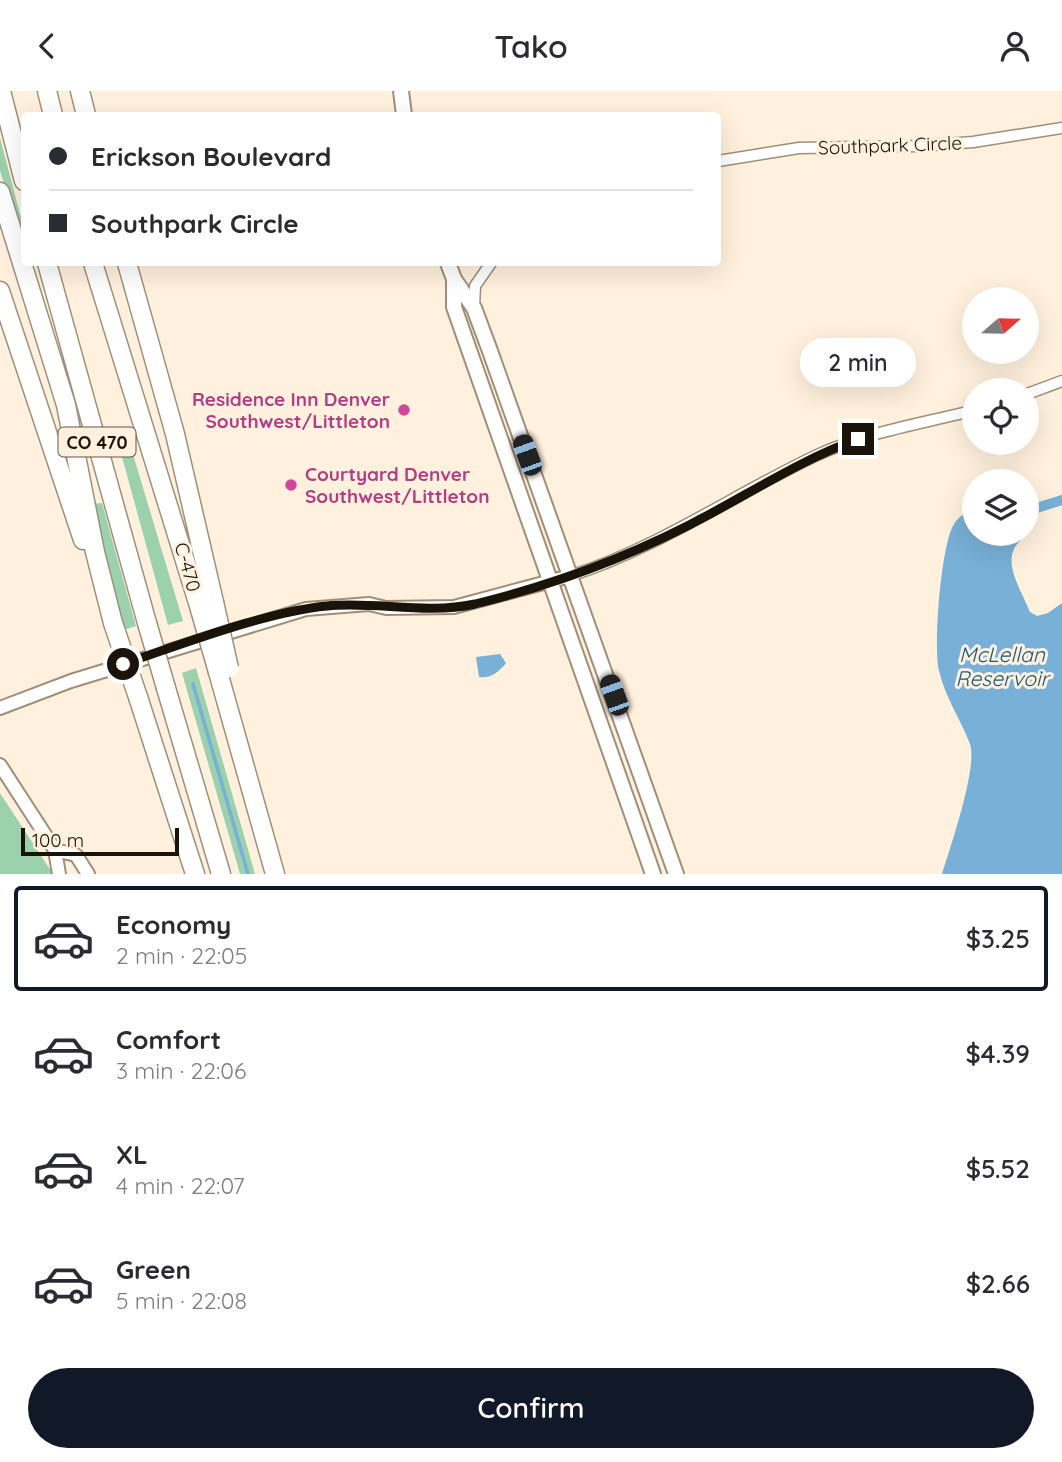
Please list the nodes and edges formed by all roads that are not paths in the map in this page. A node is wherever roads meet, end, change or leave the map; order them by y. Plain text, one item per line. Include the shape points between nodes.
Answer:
1 (1, 91) edge
2 (47, 91) edge
3 (79, 91) edge
4 (401, 91) edge
5 (52, 112) edge
6 (85, 112) edge
7 (404, 112) edge
8 (1062, 128) edge
9 (721, 161) edge
10 (21, 169) edge
11 (0, 192) edge
12 (21, 260) edge
13 (23, 266) edge
14 (48, 266) edge
15 (94, 266) edge
16 (128, 266) edge
17 (449, 266) edge
18 (489, 266) edge
19 (454, 279) junction
20 (0, 291) edge
21 (474, 307) junction
22 (1062, 381) edge
23 (1039, 390) edge
24 (962, 413) edge
25 (570, 576) junction
26 (550, 581) junction
27 (206, 604) junction
28 (113, 623) junction
29 (0, 708) edge
30 (0, 765) edge
31 (55, 849) junction
32 (59, 874) edge
33 (89, 874) edge
34 (195, 874) edge
35 (221, 874) edge
36 (275, 874) edge
37 (653, 874) edge
38 (676, 874) edge

1 - 10 highway
2 - 5 highway
3 - 6 highway
4 - 7 main road
8 - 9 street, Southpark Circle via 973,142 799,148
11 - 12 highway
13 - 28 highway via 66,405
14 - 35 highway, CO 470, bridge
15 - 27 highway, C-470 / CO 470
16 - 27 highway via 175,434
17 - 19 main road
18 - 21 street via 475,286
19 - 21 main road
19 - 26 main road via 454,307
20 - 28 highway
21 - 25 main road
22 - 23 street
24 - 25 street via 836,447 682,528 607,564
25 - 26 street
25 - 38 main road
26 - 29 street via 454,607 369,604 306,609 71,681
26 - 37 main road
27 - 36 highway, C-470 / CO 470, bridge
28 - 34 highway, bridge
30 - 31 street
31 - 32 street
31 - 33 street via 76,855

